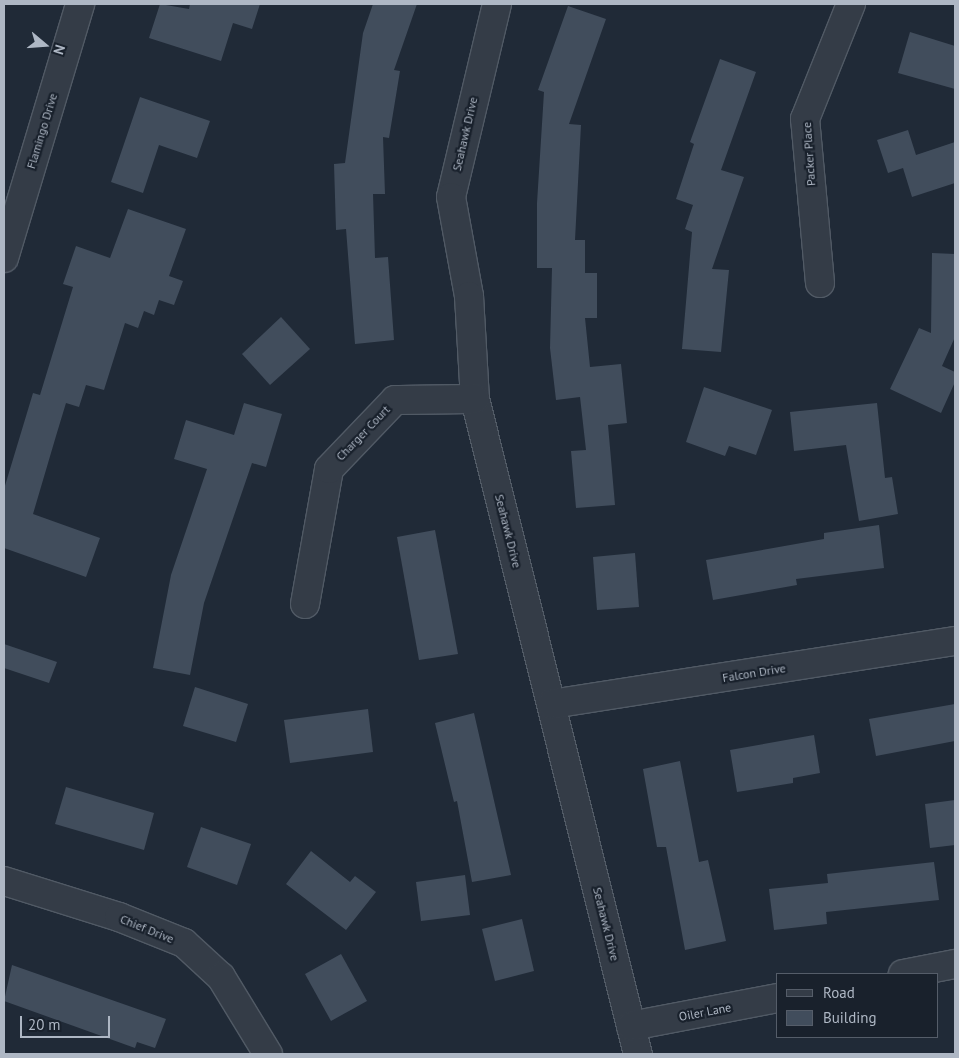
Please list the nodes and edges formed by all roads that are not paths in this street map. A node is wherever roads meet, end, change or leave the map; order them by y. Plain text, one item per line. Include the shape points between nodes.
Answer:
1 (80, 4) edge
2 (497, 4) edge
3 (851, 4) edge
4 (4, 258) edge
5 (820, 283) dead end
6 (475, 399) junction
7 (305, 604) dead end
8 (955, 641) edge
9 (552, 704) junction
10 (4, 881) edge
11 (955, 964) edge
12 (908, 973) edge
13 (776, 998) edge
14 (631, 1026) junction
15 (268, 1054) edge
16 (638, 1054) edge

1 - 4 street, Flamingo Drive
2 - 6 street, Seahawk Drive via 451,197 469,296
3 - 5 street, Packer Place via 805,119
6 - 7 street, Charger Court via 395,400 328,469
6 - 9 street, Seahawk Drive
8 - 9 street, Falcon Drive
9 - 14 street, Seahawk Drive
10 - 15 street, Chief Drive via 120,917 184,943 221,977
11 - 12 street
13 - 14 street, Oiler Lane
14 - 16 street, Seahawk Drive

